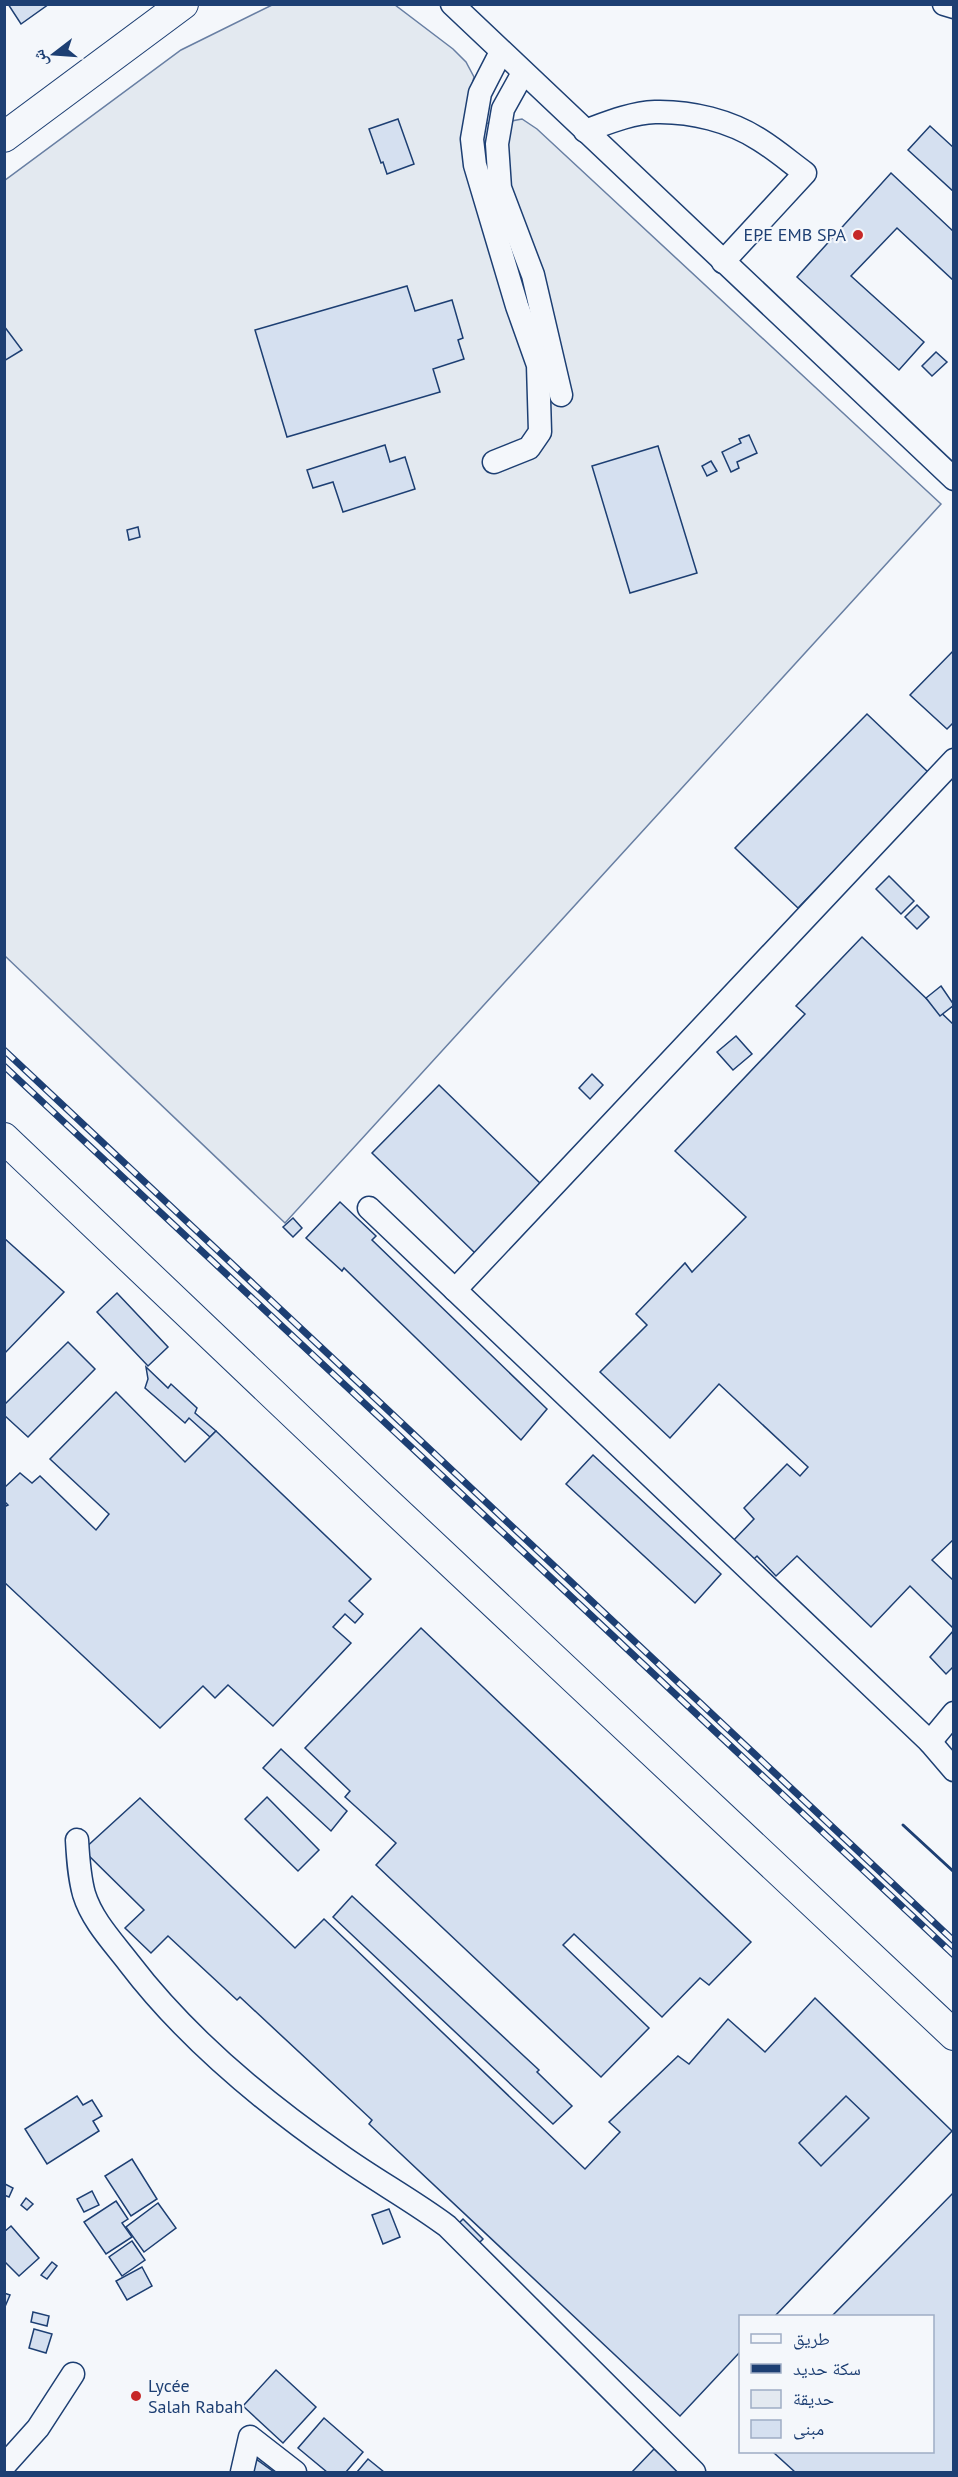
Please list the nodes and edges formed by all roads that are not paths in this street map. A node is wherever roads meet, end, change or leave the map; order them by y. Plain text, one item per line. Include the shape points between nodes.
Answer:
1 (183, 4) edge
2 (452, 4) edge
3 (944, 4) edge
4 (954, 7) edge
5 (501, 52) junction
6 (523, 73) junction
7 (585, 131) junction
8 (9, 134) edge
9 (723, 262) junction
10 (561, 395) dead end
11 (494, 462) dead end
12 (954, 479) edge
13 (954, 760) edge
14 (4, 1138) edge
15 (4, 1165) edge
16 (369, 1208) dead end
17 (455, 1290) junction
18 (954, 1713) edge
19 (930, 1742) junction
20 (954, 1770) edge
21 (77, 1840) dead end
22 (954, 2035) edge
23 (954, 2058) edge
24 (74, 2374) dead end
25 (4, 2466) edge
26 (242, 2472) edge
27 (295, 2472) edge
28 (694, 2472) edge

1 - 8 main road
2 - 5 street
3 - 4 street
5 - 6 street
5 - 11 street via 480,93 472,139 475,165 538,365 540,432 529,448
6 - 7 street
6 - 10 street via 503,109 497,144 500,188 533,275
7 - 9 street
7 - 9 street via 654,112 686,114 722,122 759,139 805,173
9 - 12 street
13 - 17 street
14 - 22 main road
15 - 23 main road
16 - 17 street
17 - 19 street
18 - 19 street
19 - 20 street
21 - 28 street via 85,1896 100,1926 151,1991 206,2049 287,2116 447,2226
24 - 25 street via 38,2428
26 - 27 street via 250,2437

